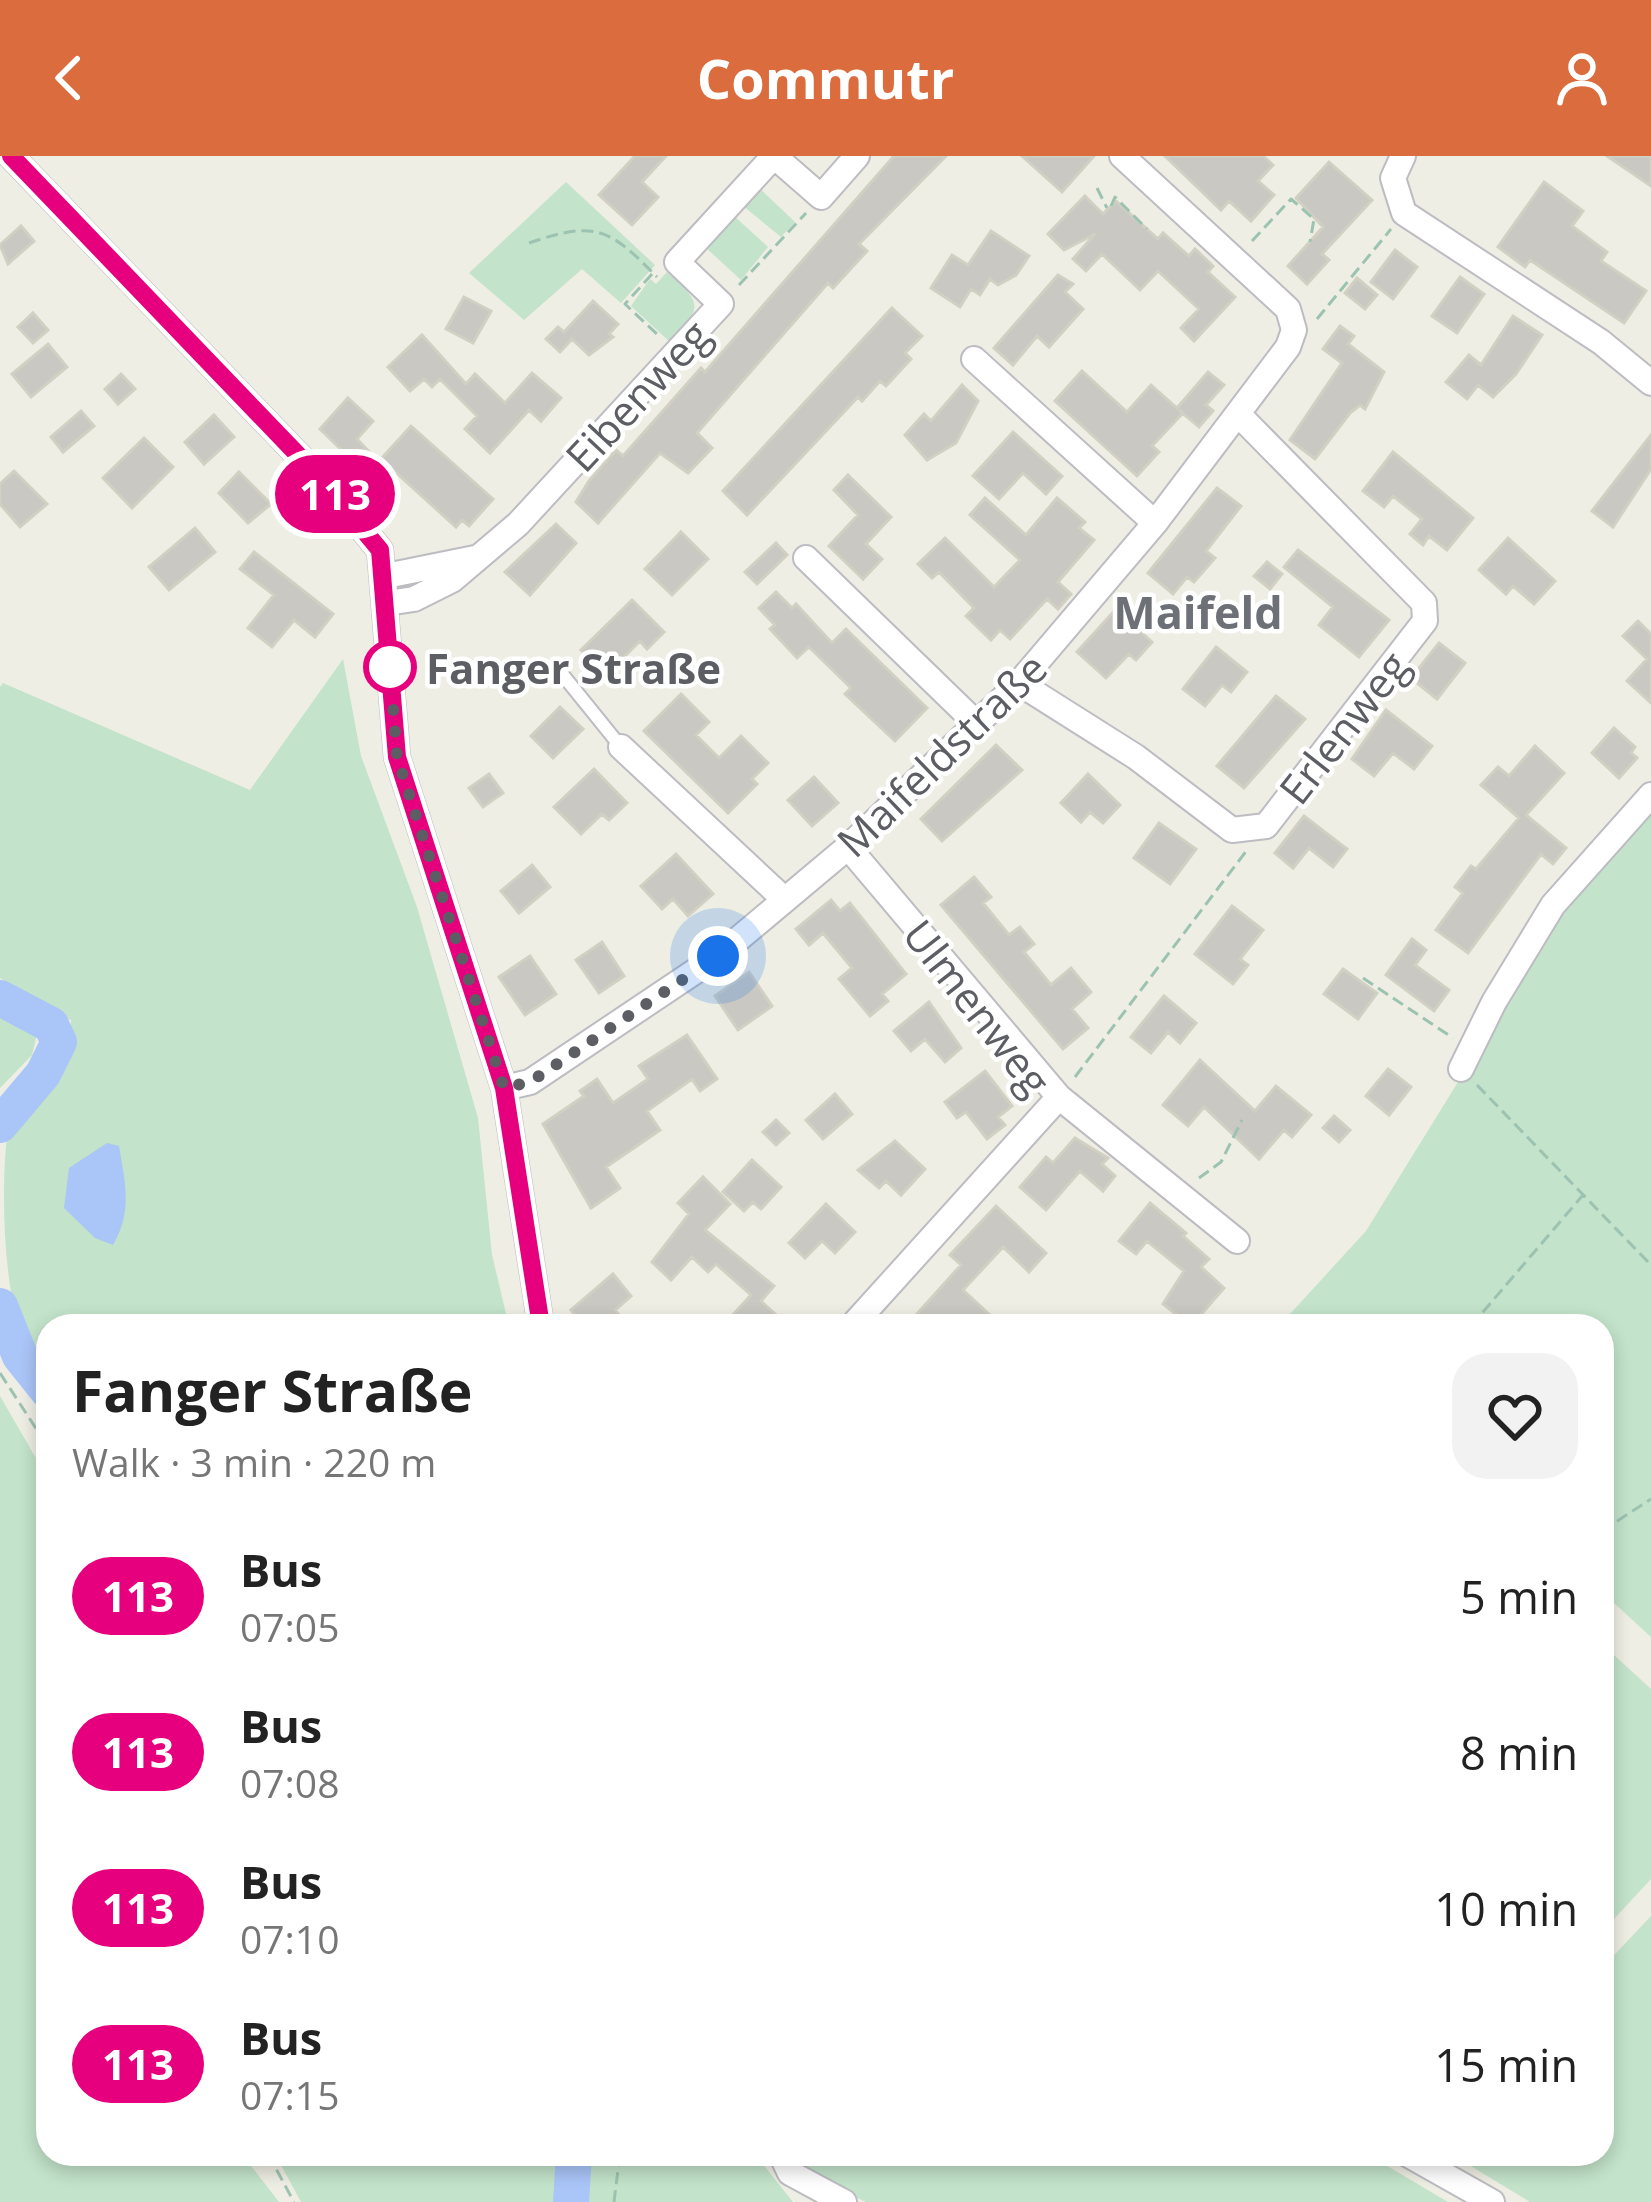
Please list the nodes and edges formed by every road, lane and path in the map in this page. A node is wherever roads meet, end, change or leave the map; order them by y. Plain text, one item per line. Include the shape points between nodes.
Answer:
1 (11, 156) edge
2 (857, 156) edge
3 (1122, 156) edge
4 (1402, 156) edge
5 (1097, 188) dead end
6 (821, 197) junction
7 (1109, 206) junction
8 (1404, 213) junction
9 (1103, 214) dead end
10 (1147, 229) dead end
11 (1310, 242) dead end
12 (529, 243) dead end
13 (1235, 260) junction
14 (677, 262) junction
15 (653, 272) junction
16 (721, 304) junction
17 (1294, 330) junction
18 (676, 353) junction
19 (974, 359) dead end
20 (1651, 383) edge
21 (1238, 413) junction
22 (1155, 523) junction
23 (475, 558) junction
24 (806, 558) dead end
25 (386, 576) junction
26 (387, 603) junction
27 (558, 669) dead end
28 (1019, 683) junction
29 (976, 723) junction
30 (621, 747) joint
31 (1651, 795) edge
32 (1266, 826) junction
33 (848, 847) junction
34 (785, 900) junction
35 (1363, 978) dead end
36 (1465, 1059) junction
37 (504, 1088) junction
38 (1059, 1097) junction
39 (1242, 1120) dead end
40 (1177, 1192) junction
41 (1583, 1195) junction
42 (1237, 1241) dead end
43 (1651, 1265) edge
44 (539, 1314) edge
45 (866, 1314) edge
46 (1481, 1314) edge
47 (0, 1373) edge
48 (36, 1428) edge
49 (1651, 1499) edge
50 (1614, 1523) edge
51 (274, 2166) edge
52 (618, 2166) edge
53 (787, 2166) edge
54 (1428, 2166) edge
55 (294, 2202) edge
56 (614, 2202) edge
57 (844, 2202) edge
58 (1492, 2202) edge

1 - 25 street via 364,524
2 - 6 street
3 - 13 street
4 - 8 street via 1393,178
5 - 7 path
6 - 14 street, Eibenweg via 774,156
6 - 16 path
7 - 9 path
7 - 10 path via 1115,197
8 - 17 path via 1312,324
8 - 20 street
11 - 13 path via 1315,219 1291,199
12 - 15 path via 571,230 604,231
13 - 17 street via 1288,309
14 - 15 path via 657,277
14 - 16 street, Eibenweg
15 - 18 path via 625,304
16 - 18 street, Eibenweg
17 - 21 street, Maifeldstraße
18 - 23 street, Eibenweg via 518,524
19 - 22 street
21 - 22 street, Maifeldstraße
21 - 32 street, Erlenweg via 1424,603 1425,621
22 - 28 street, Maifeldstraße
23 - 25 street, Eibenweg
23 - 26 street, Eibenweg via 452,580
24 - 29 street
25 - 26 street
26 - 37 street via 397,757
27 - 30 lane
28 - 29 street, Maifeldstraße
28 - 32 street, Erlenweg via 1232,830
29 - 33 street, Maifeldstraße
30 - 34 street
31 - 36 street via 1553,905
32 - 38 path
33 - 34 street, Maifeldstraße
33 - 38 street, Ulmenweg
34 - 37 street, Maifeldstraße via 718,956 549,1070
35 - 36 path
36 - 41 path
37 - 44 street
38 - 40 street
38 - 45 street, Ulmenweg
39 - 40 path via 1221,1162
40 - 42 street
41 - 43 path
41 - 46 path
47 - 48 path
49 - 50 path
51 - 55 path
52 - 56 path
53 - 57 street
54 - 58 street

